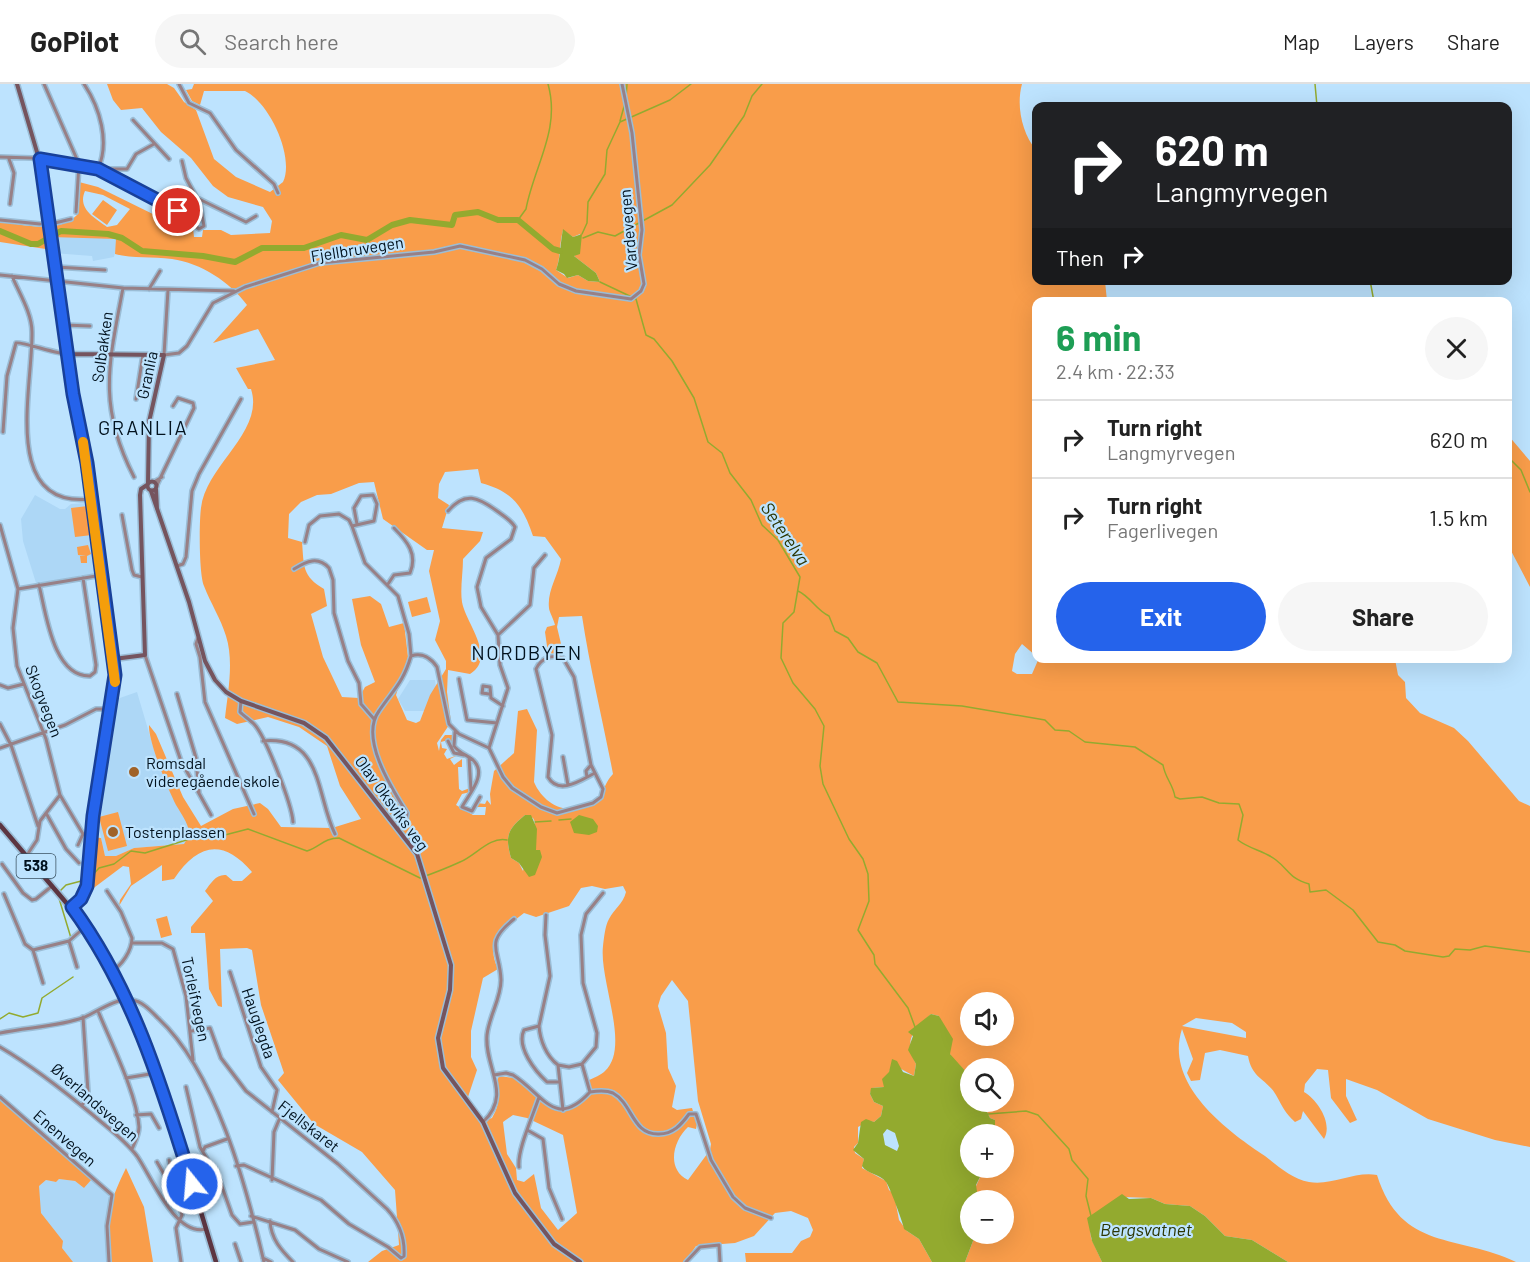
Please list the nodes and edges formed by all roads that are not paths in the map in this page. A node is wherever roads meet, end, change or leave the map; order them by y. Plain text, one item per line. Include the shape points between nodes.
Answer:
1 (16, 84) edge
2 (44, 84) edge
3 (84, 84) edge
4 (179, 84) edge
5 (622, 84) edge
6 (133, 120) dead end
7 (154, 144) junction
8 (0, 157) edge
9 (9, 159) junction
10 (40, 159) junction
11 (169, 159) dead end
12 (182, 161) dead end
13 (79, 164) junction
14 (98, 169) junction
15 (278, 193) dead end
16 (199, 199) junction
17 (10, 204) dead end
18 (76, 212) dead end
19 (256, 216) dead end
20 (71, 219) dead end
21 (0, 220) edge
22 (40, 224) dead end
23 (51, 225) junction
24 (498, 255) joint
25 (57, 267) junction
26 (105, 270) dead end
27 (160, 271) dead end
28 (0, 275) edge
29 (12, 276) junction
30 (58, 282) junction
31 (123, 288) junction
32 (149, 289) junction
33 (168, 290) junction
34 (234, 291) junction
35 (64, 325) junction
36 (90, 326) dead end
37 (32, 346) junction
38 (68, 354) junction
39 (111, 355) junction
40 (142, 355) junction
41 (164, 355) junction
42 (136, 399) dead end
43 (241, 399) dead end
44 (172, 406) dead end
45 (3, 432) dead end
46 (163, 475) junction
47 (134, 477) dead end
48 (150, 483) junction
49 (153, 490) junction
50 (91, 499) junction
51 (141, 501) junction
52 (448, 511) dead end
53 (123, 515) dead end
54 (357, 524) junction
55 (0, 525) edge
56 (352, 526) junction
57 (394, 528) dead end
58 (305, 542) dead end
59 (545, 555) dead end
60 (177, 566) junction
61 (294, 569) dead end
62 (102, 575) junction
63 (142, 577) junction
64 (83, 578) junction
65 (388, 584) junction
66 (39, 585) junction
67 (18, 589) junction
68 (498, 635) junction
69 (198, 637) junction
70 (144, 655) junction
71 (411, 656) junction
72 (114, 659) junction
73 (459, 679) dead end
74 (24, 684) junction
75 (0, 686) edge
76 (177, 694) dead end
77 (489, 694) dead end
78 (241, 702) junction
79 (503, 706) junction
80 (110, 710) junction
81 (374, 719) junction
82 (497, 723) junction
83 (0, 724) edge
84 (455, 732) junction
85 (44, 733) junction
86 (263, 741) junction
87 (448, 741) dead end
88 (11, 745) junction
89 (0, 748) edge
90 (489, 748) junction
91 (467, 756) junction
92 (563, 758) dead end
93 (591, 765) junction
94 (595, 772) junction
95 (587, 777) junction
96 (568, 785) junction
97 (471, 791) junction
98 (199, 793) junction
99 (60, 795) junction
100 (480, 796) dead end
101 (46, 813) junction
102 (254, 814) dead end
103 (211, 815) dead end
104 (293, 822) dead end
105 (0, 825) edge
106 (38, 826) junction
107 (399, 828) junction
108 (335, 834) dead end
109 (78, 845) dead end
110 (27, 855) junction
111 (78, 863) dead end
112 (2, 864) dead end
113 (53, 885) junction
114 (106, 891) dead end
115 (603, 892) dead end
116 (4, 894) dead end
117 (72, 907) junction
118 (546, 915) dead end
119 (514, 919) dead end
120 (86, 926) junction
121 (69, 941) junction
122 (132, 943) junction
123 (33, 950) junction
124 (77, 967) dead end
125 (111, 971) junction
126 (230, 972) dead end
127 (44, 983) dead end
128 (125, 999) junction
129 (99, 1011) junction
130 (83, 1017) junction
131 (539, 1026) junction
132 (192, 1031) junction
133 (0, 1033) edge
134 (0, 1047) edge
135 (193, 1060) junction
136 (582, 1064) junction
137 (558, 1065) junction
138 (158, 1072) junction
139 (494, 1075) junction
140 (126, 1078) junction
141 (558, 1082) junction
142 (186, 1087) dead end
143 (590, 1092) junction
144 (539, 1096) junction
145 (0, 1097) edge
146 (82, 1106) junction
147 (563, 1111) junction
148 (272, 1112) junction
149 (136, 1115) junction
150 (279, 1120) junction
151 (483, 1122) junction
152 (159, 1128) dead end
153 (529, 1131) junction
154 (227, 1139) junction
155 (132, 1149) junction
156 (202, 1151) junction
157 (170, 1160) dead end
158 (157, 1162) dead end
159 (236, 1166) junction
160 (519, 1167) dead end
161 (272, 1180) junction
162 (176, 1188) junction
163 (251, 1216) junction
164 (771, 1218) dead end
165 (562, 1219) dead end
166 (179, 1220) junction
167 (270, 1221) junction
168 (253, 1222) junction
169 (206, 1229) junction
170 (235, 1244) dead end
171 (263, 1260) edge
172 (109, 1262) edge
173 (181, 1262) edge
174 (216, 1262) edge
175 (241, 1262) edge
176 (271, 1262) edge
177 (293, 1262) edge
178 (348, 1262) edge
179 (580, 1262) edge
180 (686, 1262) edge
181 (720, 1262) edge

1 - 10 street
2 - 13 street
3 - 14 street via 104,136
4 - 15 street via 189,103 210,112 236,150 274,184
5 - 24 street, Vardevegen via 642,222 639,255 643,288 627,300 567,288 534,264
6 - 7 street
7 - 11 street
7 - 14 street via 136,154 127,169
8 - 9 street
9 - 10 street
9 - 17 street via 14,173
10 - 13 street
10 - 23 street
12 - 16 street
13 - 14 street
13 - 18 street
14 - 16 street via 178,211 198,229 204,226
16 - 19 street via 246,222
20 - 23 street
21 - 22 street
23 - 25 street
24 - 34 street, Fjellbruvegen via 460,246 340,260
25 - 26 street
25 - 30 street
27 - 32 street
28 - 29 street, Fjellbruvegen
29 - 30 street, Fjellbruvegen
29 - 37 street via 30,318
30 - 31 street, Fjellbruvegen
30 - 35 street
31 - 32 street, Fjellbruvegen
31 - 39 street, Solbakken
32 - 33 street, Fjellbruvegen
33 - 34 street, Fjellbruvegen
33 - 41 street, Granlia
34 - 41 street via 206,311 187,346 179,353
35 - 36 street
35 - 38 street
37 - 38 street
37 - 45 street via 20,341 14,347 7,376
37 - 50 street via 25,397 29,469 55,495 71,500
38 - 39 street
38 - 50 street
39 - 40 street
39 - 47 street, Solbakken via 108,379 113,420
40 - 41 street
40 - 42 street
41 - 48 street, Granlia via 149,422
43 - 60 street via 195,485 186,557
44 - 46 street via 178,398 194,408
46 - 48 street
46 - 49 street
48 - 49 street, Granlia
48 - 49 street, Granlia
48 - 51 street via 140,491
49 - 51 street via 142,495
49 - 60 street, Granlia
50 - 62 street
51 - 63 street
52 - 68 street via 462,499 474,497 514,525 511,539 486,558 477,587 481,607
53 - 63 street via 132,570
54 - 54 street via 354,508 361,496 373,495 377,504 374,521
54 - 56 street
55 - 67 street, Skogvegen
56 - 58 street via 339,514 320,516 309,525
56 - 65 street via 365,563
57 - 65 street via 410,545 412,568 410,573 394,575
59 - 68 street via 534,568 530,605
60 - 69 street, Granlia
61 - 81 street via 306,561 329,568 334,614 348,661 359,683 361,704
62 - 64 street
62 - 72 street
63 - 70 street
64 - 66 street
64 - 66 street via 95,671 90,676 71,671 63,663
65 - 71 street via 401,603
66 - 67 street
67 - 74 street, Skogvegen via 13,639
68 - 79 street via 500,665 508,688
69 - 78 street, Olav Oksviks veg via 215,680
69 - 102 street via 205,702
70 - 72 street
70 - 98 street via 181,761
71 - 81 street via 399,687
71 - 84 street via 425,656 437,667 446,719
72 - 80 street
73 - 82 street via 467,720
74 - 75 street
74 - 85 street, Skogvegen
76 - 98 street via 196,758
77 - 79 street
78 - 86 street via 240,712 254,724
78 - 107 street, Olav Oksviks veg via 295,720 321,734
79 - 82 street
80 - 85 street via 96,709
80 - 117 street via 93,816 87,886
81 - 107 street via 375,749 407,813
82 - 90 street
83 - 88 street
84 - 90 street
84 - 91 street via 454,746
85 - 88 street
85 - 99 street, Skogvegen
86 - 104 street
86 - 108 street via 285,742 306,755 324,795
87 - 91 street via 454,753
88 - 89 street
88 - 106 street
90 - 94 street via 512,788 555,812 598,800 603,789
91 - 97 street
91 - 97 street via 479,770
92 - 96 street
93 - 94 street
93 - 95 street
93 - 96 street via 570,665 560,656 541,660 536,669 552,735 547,771 550,781
94 - 95 street
95 - 96 street
97 - 100 street via 462,807 472,811
98 - 103 street
99 - 101 street
99 - 109 street, Skogvegen via 83,834
101 - 106 street
101 - 111 street
105 - 110 main road, 538
106 - 110 street via 37,840
107 - 151 street, Olav Oksviks veg via 422,865 451,965 450,990 438,1038 439,1058 448,1078
110 - 113 main road, 538
112 - 113 street via 32,900
113 - 117 main road, 538
114 - 122 street via 124,919
115 - 136 street via 586,914 581,935 583,983 597,1033 596,1047
116 - 123 street via 25,944
117 - 120 main road, 538
118 - 131 street via 550,975
119 - 139 street via 501,929 494,945 501,981 487,1037
120 - 121 street
120 - 125 main road, 538
121 - 123 street
121 - 124 street
122 - 125 street via 118,968
122 - 132 street, Torleifvegen via 162,943 172,949
123 - 127 street
125 - 128 main road, 538
126 - 148 street, Hauglegda via 261,1067 277,1090
128 - 129 street
128 - 135 street via 152,1012
128 - 138 main road, 538
129 - 130 street
129 - 140 street
130 - 133 street
130 - 146 street via 88,1092
131 - 137 street via 548,1055
131 - 141 street via 524,1030 523,1046 542,1077 547,1082
132 - 135 street, Torleifvegen
132 - 148 street, Fjellskaret via 212,1030 224,1063 246,1091
134 - 146 street, Øverlandsvegen via 41,1071
135 - 154 street
136 - 137 street
136 - 143 street
137 - 141 street
138 - 140 street
138 - 169 main road, 538
139 - 144 street via 513,1075
139 - 151 street via 497,1104
140 - 149 street
141 - 147 street
142 - 156 street
143 - 147 street via 573,1108
143 - 164 street via 614,1094 638,1126 653,1134 669,1133 688,1114 696,1114 711,1160 733,1197 745,1208
144 - 147 street
144 - 153 street
145 - 172 street, Enenvegen via 112,1198 107,1226
146 - 155 street, Øverlandsvegen
148 - 150 street, Fjellskaret
149 - 152 street via 151,1114
149 - 155 street via 139,1127
150 - 161 street via 274,1132
150 - 161 street, Fjellskaret via 339,1164 394,1217 403,1238 404,1256 395,1256 321,1200
151 - 179 street, Olav Oksviks veg via 515,1193 554,1244
153 - 160 street via 520,1148
153 - 165 street via 543,1139 549,1188
154 - 156 street
154 - 159 street
155 - 166 street, Øverlandsvegen
156 - 168 street via 220,1181 234,1219 240,1224
157 - 162 street
158 - 162 street via 171,1188
159 - 161 street via 244,1165
159 - 163 street
162 - 166 street via 182,1215
163 - 167 street
163 - 168 street
166 - 169 street via 190,1227
166 - 173 street via 176,1231
167 - 177 street via 280,1250
167 - 178 street via 296,1230 319,1249
168 - 171 street
169 - 174 main road, 538
170 - 175 street
171 - 176 street
180 - 181 street via 700,1247 716,1245

